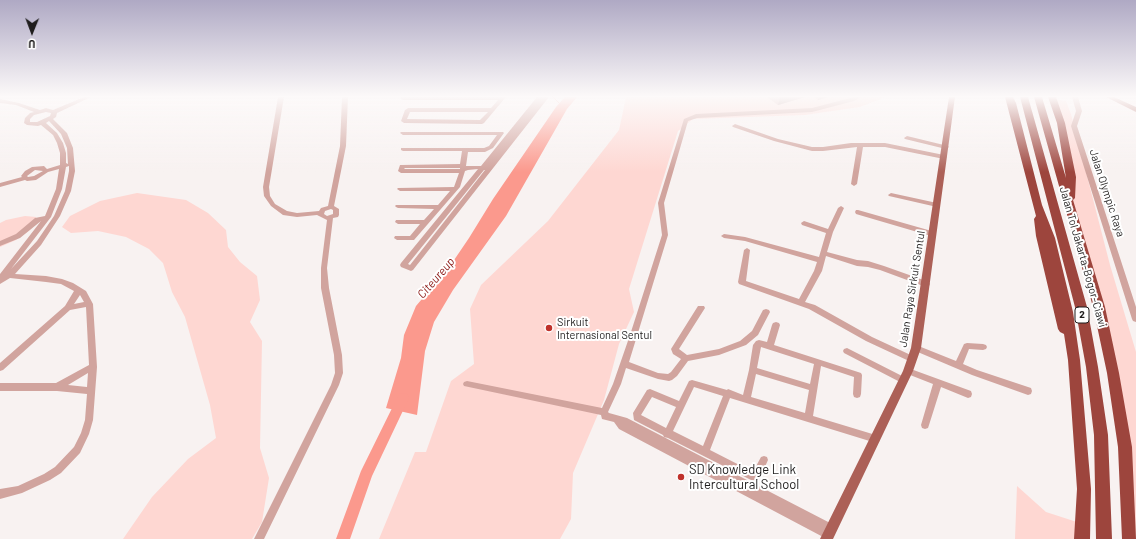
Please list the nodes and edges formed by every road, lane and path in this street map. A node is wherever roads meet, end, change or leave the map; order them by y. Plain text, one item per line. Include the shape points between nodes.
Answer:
1 (27, 122) edge
2 (53, 122) edge
3 (277, 122) edge
4 (344, 122) edge
5 (520, 122) edge
6 (524, 122) edge
7 (685, 122) edge
8 (949, 122) edge
9 (1017, 122) edge
10 (1031, 122) edge
11 (1045, 122) edge
12 (1060, 122) edge
13 (1075, 122) edge
14 (43, 123) joint
15 (735, 126) dead end
16 (403, 133) dead end
17 (907, 138) dead end
18 (860, 145) junction
19 (946, 147) junction
20 (403, 149) dead end
21 (465, 149) junction
22 (944, 157) junction
23 (72, 163) junction
24 (63, 166) junction
25 (463, 168) junction
26 (46, 171) junction
27 (482, 171) junction
28 (25, 178) junction
29 (854, 184) dead end
30 (0, 185) edge
31 (400, 189) dead end
32 (455, 189) junction
33 (892, 195) dead end
34 (937, 205) junction
35 (398, 206) dead end
36 (332, 207) junction
37 (439, 207) junction
38 (841, 208) dead end
39 (1070, 208) junction
40 (858, 212) dead end
41 (320, 214) junction
42 (48, 217) junction
43 (330, 218) junction
44 (398, 222) dead end
45 (426, 222) junction
46 (804, 223) dead end
47 (830, 232) junction
48 (933, 234) junction
49 (724, 236) dead end
50 (397, 238) dead end
51 (0, 244) edge
52 (747, 250) dead end
53 (822, 256) junction
54 (3, 278) edge
55 (926, 284) junction
56 (79, 290) junction
57 (801, 302) junction
58 (89, 304) junction
59 (68, 308) junction
60 (701, 308) dead end
61 (766, 312) dead end
62 (1136, 318) edge
63 (776, 325) dead end
64 (770, 346) junction
65 (983, 347) dead end
66 (916, 348) junction
67 (847, 351) dead end
68 (686, 358) junction
69 (912, 359) junction
70 (818, 362) junction
71 (624, 364) junction
72 (93, 366) junction
73 (958, 366) junction
74 (0, 368) edge
75 (754, 370) junction
76 (908, 371) junction
77 (903, 380) junction
78 (938, 382) junction
79 (467, 384) dead end
80 (0, 387) edge
81 (57, 387) junction
82 (813, 388) junction
83 (92, 391) junction
84 (1028, 391) dead end
85 (728, 393) junction
86 (857, 394) dead end
87 (968, 394) dead end
88 (746, 399) junction
89 (680, 405) junction
90 (604, 412) junction
91 (808, 418) junction
92 (925, 425) dead end
93 (667, 434) junction
94 (876, 440) junction
95 (705, 452) junction
96 (764, 460) dead end
97 (0, 494) edge
98 (828, 534) edge
99 (259, 539) edge
100 (1082, 539) edge
101 (1104, 539) edge
102 (1130, 539) edge

1 - 14 street
2 - 23 street via 64,133
3 - 41 street via 266,187 267,196 273,205 285,213
4 - 36 street via 343,146
5 - 27 street
6 - 27 street
7 - 71 street via 661,203 665,235
8 - 19 main road, Jalan Raya Sirkuit Sentul
9 - 100 highway via 1037,205 1050,238 1067,312 1074,360 1084,489
10 - 101 highway, Jalan Tol Jakarta–Bogor–Ciawi / 2 via 1081,307 1092,367 1101,435
11 - 39 highway, Jalan Tol Jakarta–Bogor–Ciawi / 2
12 - 39 highway via 1071,177
13 - 62 street, Jalan Olympic Raya via 1074,126
14 - 24 street via 60,143
15 - 18 street via 776,140 812,148
16 - 21 street via 501,134 488,149
17 - 19 street
18 - 22 street via 892,145
18 - 29 street
19 - 22 main road, Jalan Raya Sirkuit Sentul
20 - 21 street
21 - 25 street
22 - 34 main road, Jalan Raya Sirkuit Sentul
23 - 24 street
23 - 54 street via 68,192 57,216 38,243
24 - 26 street
24 - 42 street via 56,197
25 - 25 street via 401,171 402,166
25 - 27 street
25 - 32 street via 461,181
26 - 28 street via 36,178
26 - 28 street via 44,168 34,168 25,174
27 - 27 street via 411,268 403,265
28 - 30 street
31 - 32 street
32 - 37 street
33 - 34 street
34 - 48 main road, Jalan Raya Sirkuit Sentul
35 - 37 street
36 - 41 street via 325,208
36 - 43 street via 337,210 336,215
37 - 45 street
38 - 47 street
39 - 102 highway, Jalan Tol Jakarta–Bogor–Ciawi / 2 via 1098,307 1113,373 1126,447
40 - 48 street
41 - 43 street via 324,218
42 - 51 street via 37,220 18,236
42 - 54 street
43 - 99 street via 324,268 339,372 335,385
44 - 45 street
45 - 50 street via 412,238
46 - 47 street
47 - 53 street
48 - 55 main road, Jalan Raya Sirkuit Sentul
49 - 53 street
52 - 57 street via 742,282
53 - 55 street via 877,266
53 - 57 street via 818,271
54 - 56 street via 62,282
55 - 66 main road, Jalan Raya Sirkuit Sentul
56 - 58 street
56 - 59 street
57 - 69 street
58 - 59 street
58 - 72 street
59 - 74 street
60 - 68 street via 675,349
61 - 68 street via 755,333 743,343 719,352
63 - 64 street
64 - 70 street
64 - 75 street via 759,343 757,345
65 - 73 street via 967,346
66 - 69 main road, Jalan Raya Sirkuit Sentul
66 - 73 street
67 - 77 street
68 - 71 street via 669,378
69 - 76 main road, Jalan Raya Sirkuit Sentul
70 - 82 street
70 - 86 street via 858,375
71 - 90 street
72 - 81 street
72 - 83 street
73 - 84 street
75 - 82 street
75 - 88 street
76 - 77 main road, Jalan Raya Sirkuit Sentul
76 - 78 street
77 - 94 main road, Jalan Raya Sirkuit Sentul
78 - 87 street
78 - 92 street
79 - 90 street
80 - 81 street
81 - 83 street
82 - 91 street
83 - 97 street via 85,434 70,458 47,477 19,490
85 - 88 street
85 - 89 street via 692,382
85 - 95 street
88 - 91 street
89 - 93 street
89 - 93 street via 650,393 637,413 639,419
90 - 98 street via 605,416 617,420 622,426
91 - 94 street
93 - 95 street
94 - 98 main road, Jalan Raya Sirkuit Sentul
95 - 96 street via 753,477 757,475

